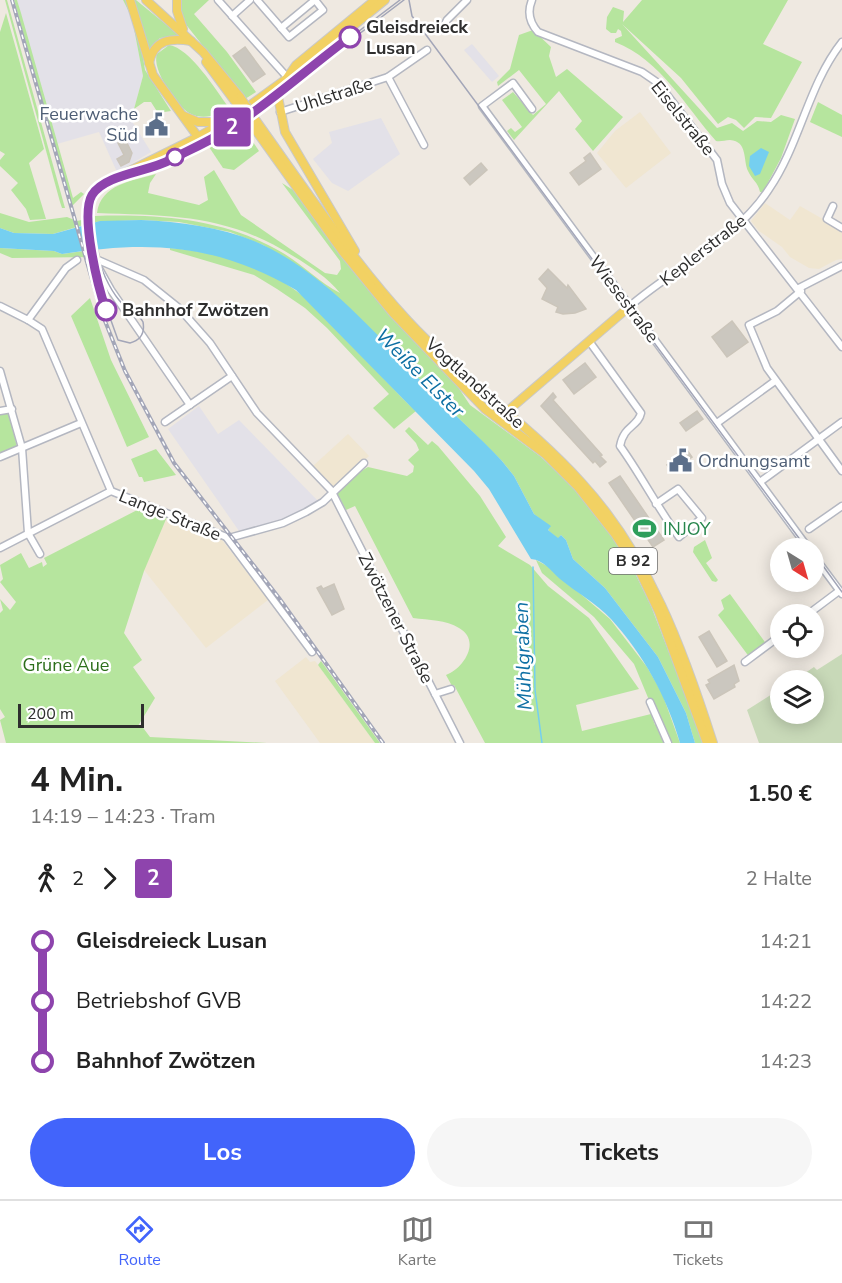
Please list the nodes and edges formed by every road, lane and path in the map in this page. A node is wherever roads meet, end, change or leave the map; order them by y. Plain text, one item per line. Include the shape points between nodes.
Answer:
1 (130, 0) edge
2 (146, 0) edge
3 (177, 0) edge
4 (218, 0) edge
5 (250, 0) edge
6 (257, 0) edge
7 (315, 0) edge
8 (375, 0) edge
9 (385, 0) edge
10 (467, 0) edge
11 (532, 0) edge
12 (232, 16) junction
13 (281, 28) junction
14 (442, 30) dead end
15 (184, 33) junction
16 (842, 42) edge
17 (194, 43) junction
18 (427, 50) dead end
19 (149, 65) junction
20 (287, 77) junction
21 (388, 77) junction
22 (532, 109) dead end
23 (280, 112) junction
24 (182, 115) junction
25 (226, 122) junction
26 (255, 123) junction
27 (198, 137) junction
28 (424, 145) dead end
29 (833, 206) dead end
30 (744, 219) junction
31 (842, 228) edge
32 (95, 253) junction
33 (77, 260) dead end
34 (842, 266) edge
35 (366, 270) junction
36 (800, 289) junction
37 (0, 306) edge
38 (630, 306) junction
39 (28, 320) junction
40 (589, 341) junction
41 (842, 347) edge
42 (0, 371) edge
43 (232, 376) junction
44 (775, 381) junction
45 (190, 405) junction
46 (12, 409) junction
47 (0, 411) edge
48 (506, 413) junction
49 (498, 420) junction
50 (165, 422) dead end
51 (842, 422) edge
52 (81, 423) junction
53 (717, 423) junction
54 (818, 440) junction
55 (22, 448) junction
56 (0, 457) edge
57 (364, 463) dead end
58 (842, 471) edge
59 (760, 482) junction
60 (111, 491) junction
61 (332, 493) junction
62 (656, 504) junction
63 (842, 506) edge
64 (809, 529) dead end
65 (28, 533) junction
66 (227, 538) junction
67 (801, 538) edge
68 (0, 548) edge
69 (40, 554) dead end
70 (824, 570) edge
71 (841, 593) edge
72 (824, 604) edge
73 (770, 643) edge
74 (312, 652) dead end
75 (745, 662) dead end
76 (451, 689) dead end
77 (435, 694) junction
78 (650, 702) dead end
79 (460, 743) edge
80 (668, 743) edge
81 (707, 743) edge
82 (713, 743) edge

1 - 19 main road
2 - 15 main road, Vogtlandstraße / B 92
3 - 15 main road
4 - 12 street
5 - 12 street
6 - 13 street
7 - 13 street
7 - 13 street via 323,10 289,38
8 - 20 main road
9 - 20 main road
10 - 14 street
11 - 30 street, Eiselstraße via 530,20 538,32 642,72 658,83 717,160 725,192
12 - 20 street
15 - 17 main road, Vogtlandstraße / B 92
16 - 30 street, Keplerstraße via 829,62 781,171
17 - 19 main road via 172,39 162,42 153,50
17 - 26 main road, Vogtlandstraße / B 92, bridge
18 - 21 street, Uhlstraße
19 - 24 main road
20 - 23 main road via 279,94
20 - 25 main road
21 - 23 street, Uhlstraße
21 - 28 street, Uhlstraße
22 - 38 street, Wiesestraße via 513,83 482,106
23 - 35 main road via 292,144
24 - 25 main road via 202,123
24 - 27 main road
25 - 27 main road
26 - 35 main road, Vogtlandstraße / B 92
26 - 49 main road, Vogtlandstraße / B 92 via 367,282 416,338
27 - 32 main road via 136,168 100,192 89,214
29 - 31 street via 827,219
30 - 36 street, Eiselstraße
30 - 38 street, Keplerstraße
32 - 43 street, Zwötzener Straße via 174,302 206,337
32 - 45 street via 111,290
33 - 39 street via 66,268
34 - 36 street
35 - 48 main road, Vogtlandstraße / B 92 via 443,357
36 - 41 street, Eiselstraße
36 - 44 street via 777,311 749,326 759,355
37 - 39 street
38 - 40 main road, Keplerstraße
38 - 53 street, Wiesestraße
39 - 52 street, Lange Straße via 42,329
40 - 48 main road, Keplerstraße
40 - 62 street via 641,412 639,420 625,430 620,446
42 - 46 street
43 - 45 street
43 - 61 street, Zwötzener Straße via 257,413
44 - 53 street
44 - 54 street
45 - 50 street
46 - 47 street
46 - 55 street
48 - 49 main road, Keplerstraße
48 - 82 main road, Vogtlandstraße / B 92 via 581,482 632,548 664,609
49 - 81 main road, Vogtlandstraße / B 92 via 536,447 578,487 628,553 658,612
51 - 54 street
52 - 55 street
52 - 60 street, Lange Straße
53 - 59 street, Wiesestraße
54 - 58 street
54 - 59 street
55 - 56 street
55 - 65 street
57 - 61 street, Lange Straße
59 - 67 street, Wiesestraße
60 - 65 street
60 - 66 street, Lange Straße
61 - 66 street, Lange Straße via 283,523
61 - 77 street, Zwötzener Straße
62 - 62 street via 679,537 702,518 678,489
63 - 64 street
65 - 68 street
65 - 69 street
66 - 74 street
70 - 71 street
71 - 72 street
73 - 75 street
76 - 77 street
77 - 79 street, Zwötzener Straße
78 - 80 street

